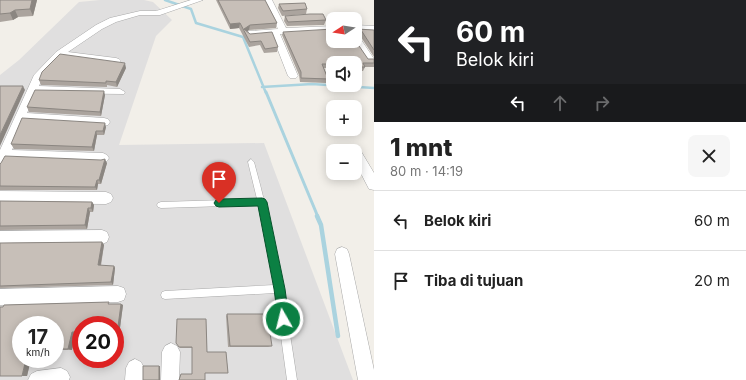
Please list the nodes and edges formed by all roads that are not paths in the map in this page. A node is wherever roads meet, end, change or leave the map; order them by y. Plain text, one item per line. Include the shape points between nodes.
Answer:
1 (268, 0) edge
2 (195, 1) edge
3 (362, 28) edge
4 (326, 29) edge
5 (374, 29) edge
6 (279, 31) junction
7 (249, 34) edge
8 (362, 48) edge
9 (59, 54) junction
10 (369, 59) edge
11 (116, 61) edge
12 (293, 76) dead end
13 (33, 89) junction
14 (120, 92) dead end
15 (21, 117) junction
16 (104, 122) edge
17 (0, 136) edge
18 (12, 136) junction
19 (103, 158) edge
20 (2, 159) edge
21 (251, 162) dead end
22 (362, 164) edge
23 (374, 185) edge
24 (0, 196) edge
25 (106, 198) dead end
26 (262, 202) junction
27 (162, 205) dead end
28 (102, 237) dead end
29 (0, 238) edge
30 (342, 254) dead end
31 (279, 289) junction
32 (118, 294) dead end
33 (165, 295) dead end
34 (0, 297) edge
35 (171, 352) dead end
36 (61, 377) dead end
37 (37, 380) edge
38 (170, 380) edge
39 (292, 380) edge
40 (367, 380) edge

1 - 6 street via 281,19
2 - 9 street via 153,13 140,13 113,20
3 - 5 street
4 - 6 street
6 - 7 street
6 - 12 street
8 - 10 street
9 - 11 street
9 - 13 street via 39,75
13 - 14 street
13 - 15 street
15 - 16 street
15 - 18 street
17 - 18 street
18 - 20 street
19 - 20 street
21 - 26 lane
22 - 23 street
24 - 25 street
26 - 27 lane
26 - 31 lane
28 - 29 street
30 - 40 street
31 - 33 lane
31 - 39 lane
32 - 34 street
35 - 38 street
36 - 37 street

